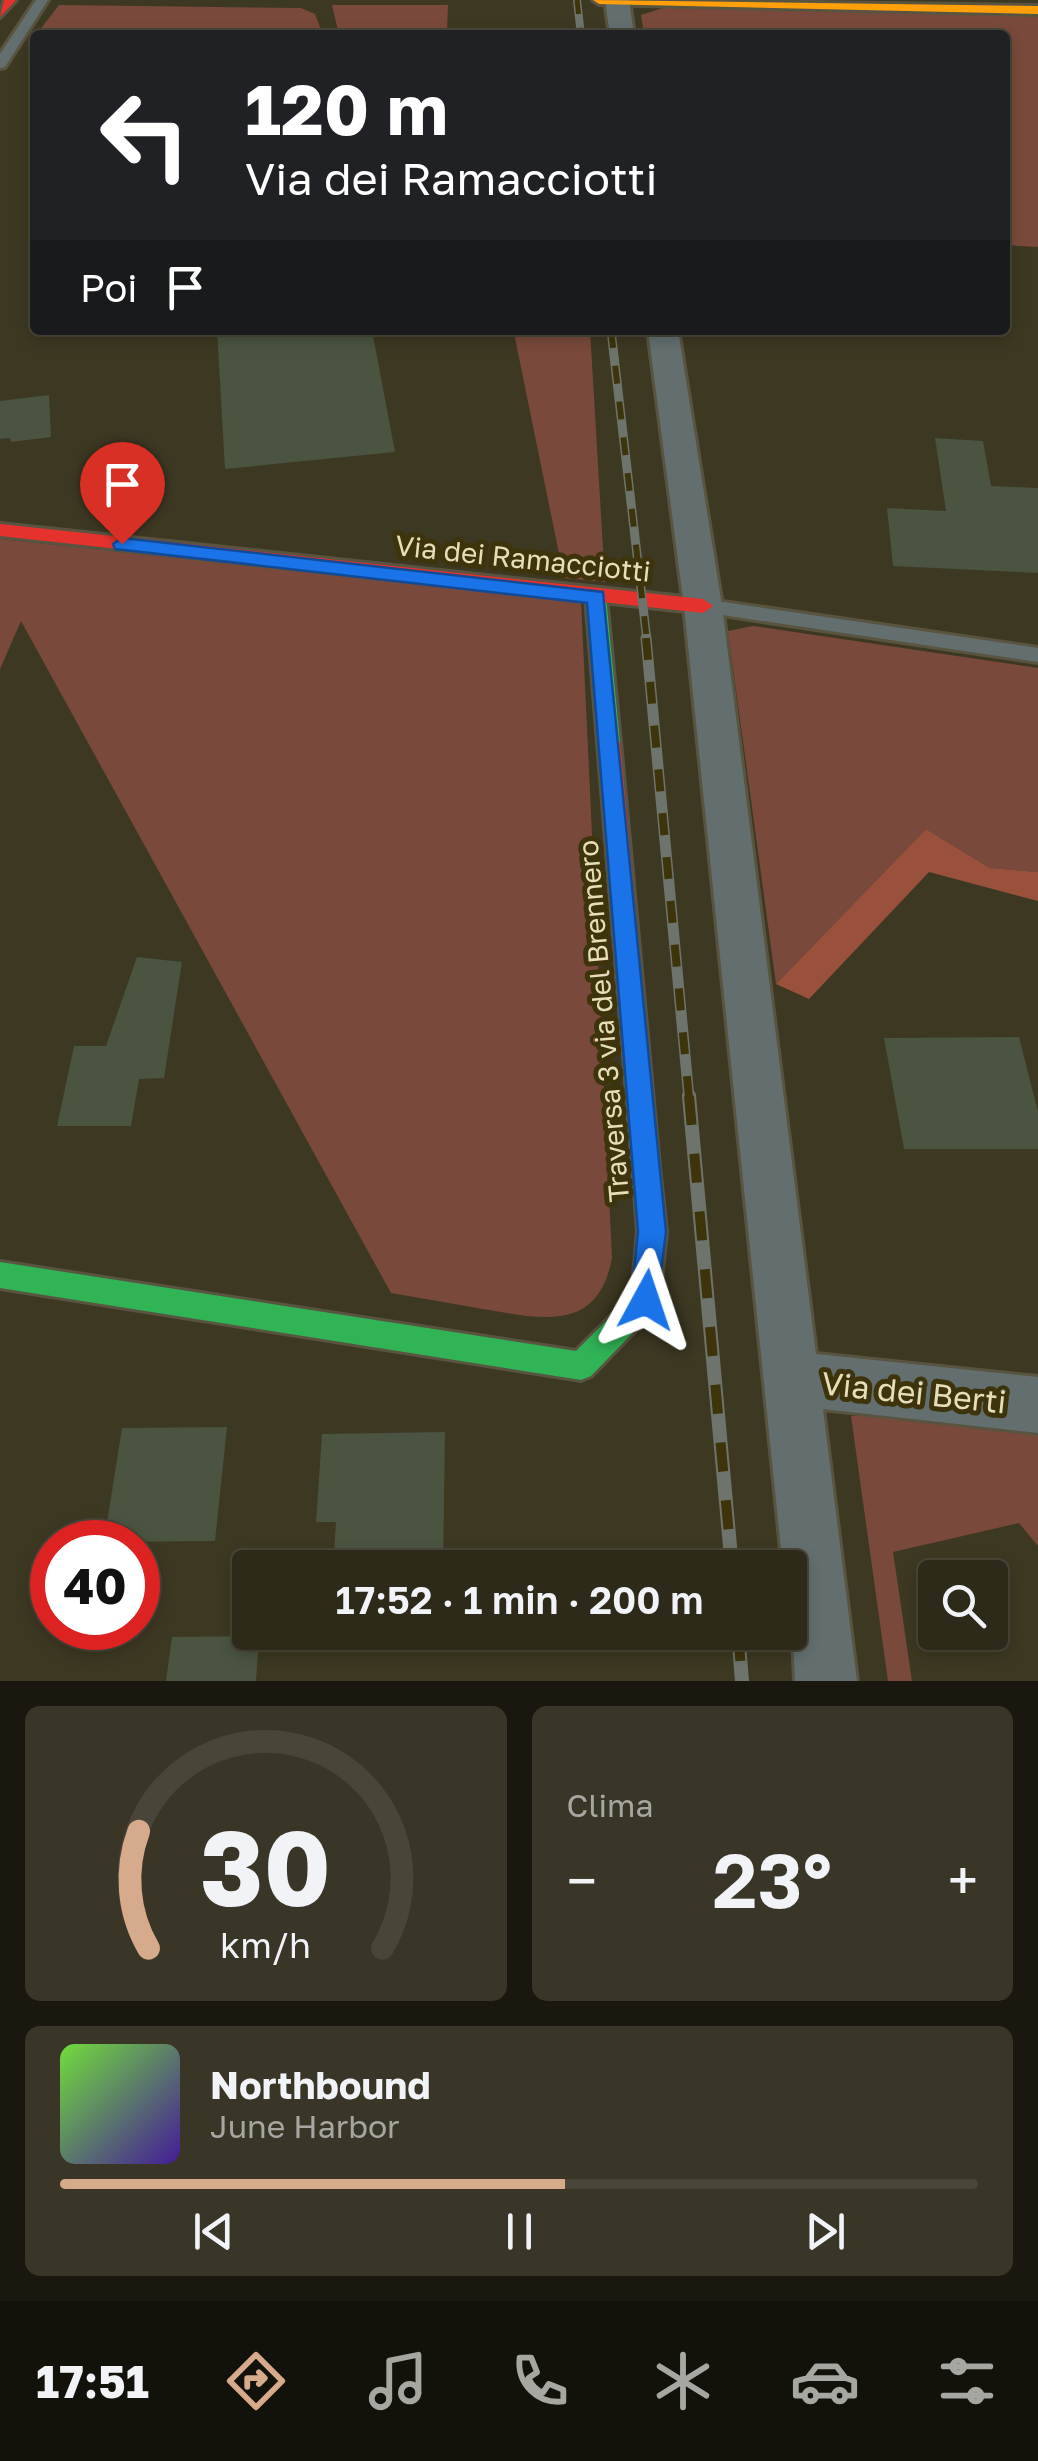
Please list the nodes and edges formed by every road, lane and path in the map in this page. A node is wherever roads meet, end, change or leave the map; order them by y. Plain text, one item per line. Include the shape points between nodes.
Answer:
1 (10, 0) edge
2 (42, 0) edge
3 (599, 0) edge
4 (617, 0) edge
5 (1038, 10) edge
6 (0, 13) edge
7 (621, 30) edge
8 (0, 64) edge
9 (665, 335) edge
10 (0, 530) edge
11 (596, 597) junction
12 (703, 606) junction
13 (1038, 654) edge
14 (0, 1275) edge
15 (791, 1378) junction
16 (1038, 1405) edge
17 (826, 1681) edge

1 - 6 street
2 - 8 lane
3 - 4 street
4 - 5 street
4 - 7 street
9 - 12 street
10 - 11 street, Via dei Ramacciotti
11 - 12 street, Via dei Ramacciotti
11 - 14 street, Traversa 3 via del Brennero via 652,1232 646,1300 581,1366
12 - 13 lane, Via dei Ramacciotti
12 - 15 street
15 - 16 street, Via dei Berti
15 - 17 street

